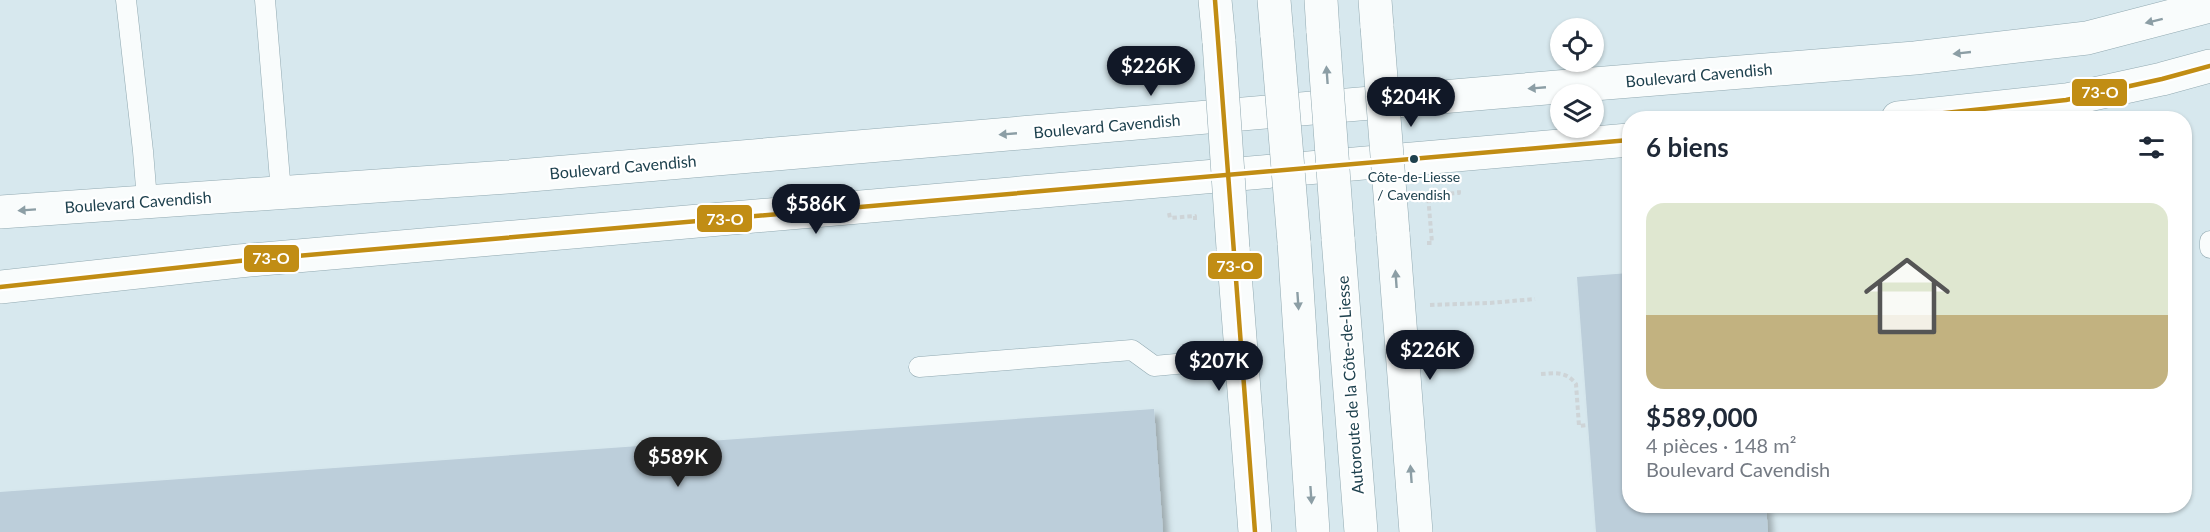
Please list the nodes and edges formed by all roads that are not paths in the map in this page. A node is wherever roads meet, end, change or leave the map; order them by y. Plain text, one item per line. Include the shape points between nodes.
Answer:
1 (126, 0) edge
2 (265, 0) edge
3 (1215, 0) edge
4 (1274, 0) edge
5 (2210, 6) edge
6 (1376, 14) edge
7 (1322, 16) edge
8 (2210, 66) edge
9 (1963, 111) edge
10 (1622, 141) edge
11 (281, 192) junction
12 (147, 200) junction
13 (0, 212) edge
14 (2210, 241) edge
15 (2210, 248) edge
16 (0, 287) edge
17 (1242, 358) junction
18 (919, 367) dead end
19 (1255, 532) edge
20 (1313, 532) edge
21 (1361, 532) edge
22 (1416, 532) edge

1 - 12 lane
2 - 11 lane
3 - 17 main road, bridge
4 -> 20 main road, bridge
5 -> 11 main road, Boulevard Cavendish via 2087,38 1927,57 519,176
22 -> 6 main road, bridge
21 -> 7 main road, Autoroute de la Côte-de-Liesse, bridge
8 - 9 main road via 2066,100
10 - 16 main road via 239,261
11 - 12 main road, Boulevard Cavendish
12 -> 13 main road, Boulevard Cavendish
14 - 15 lane
17 - 18 lane via 1154,366 1132,350
17 - 19 main road

